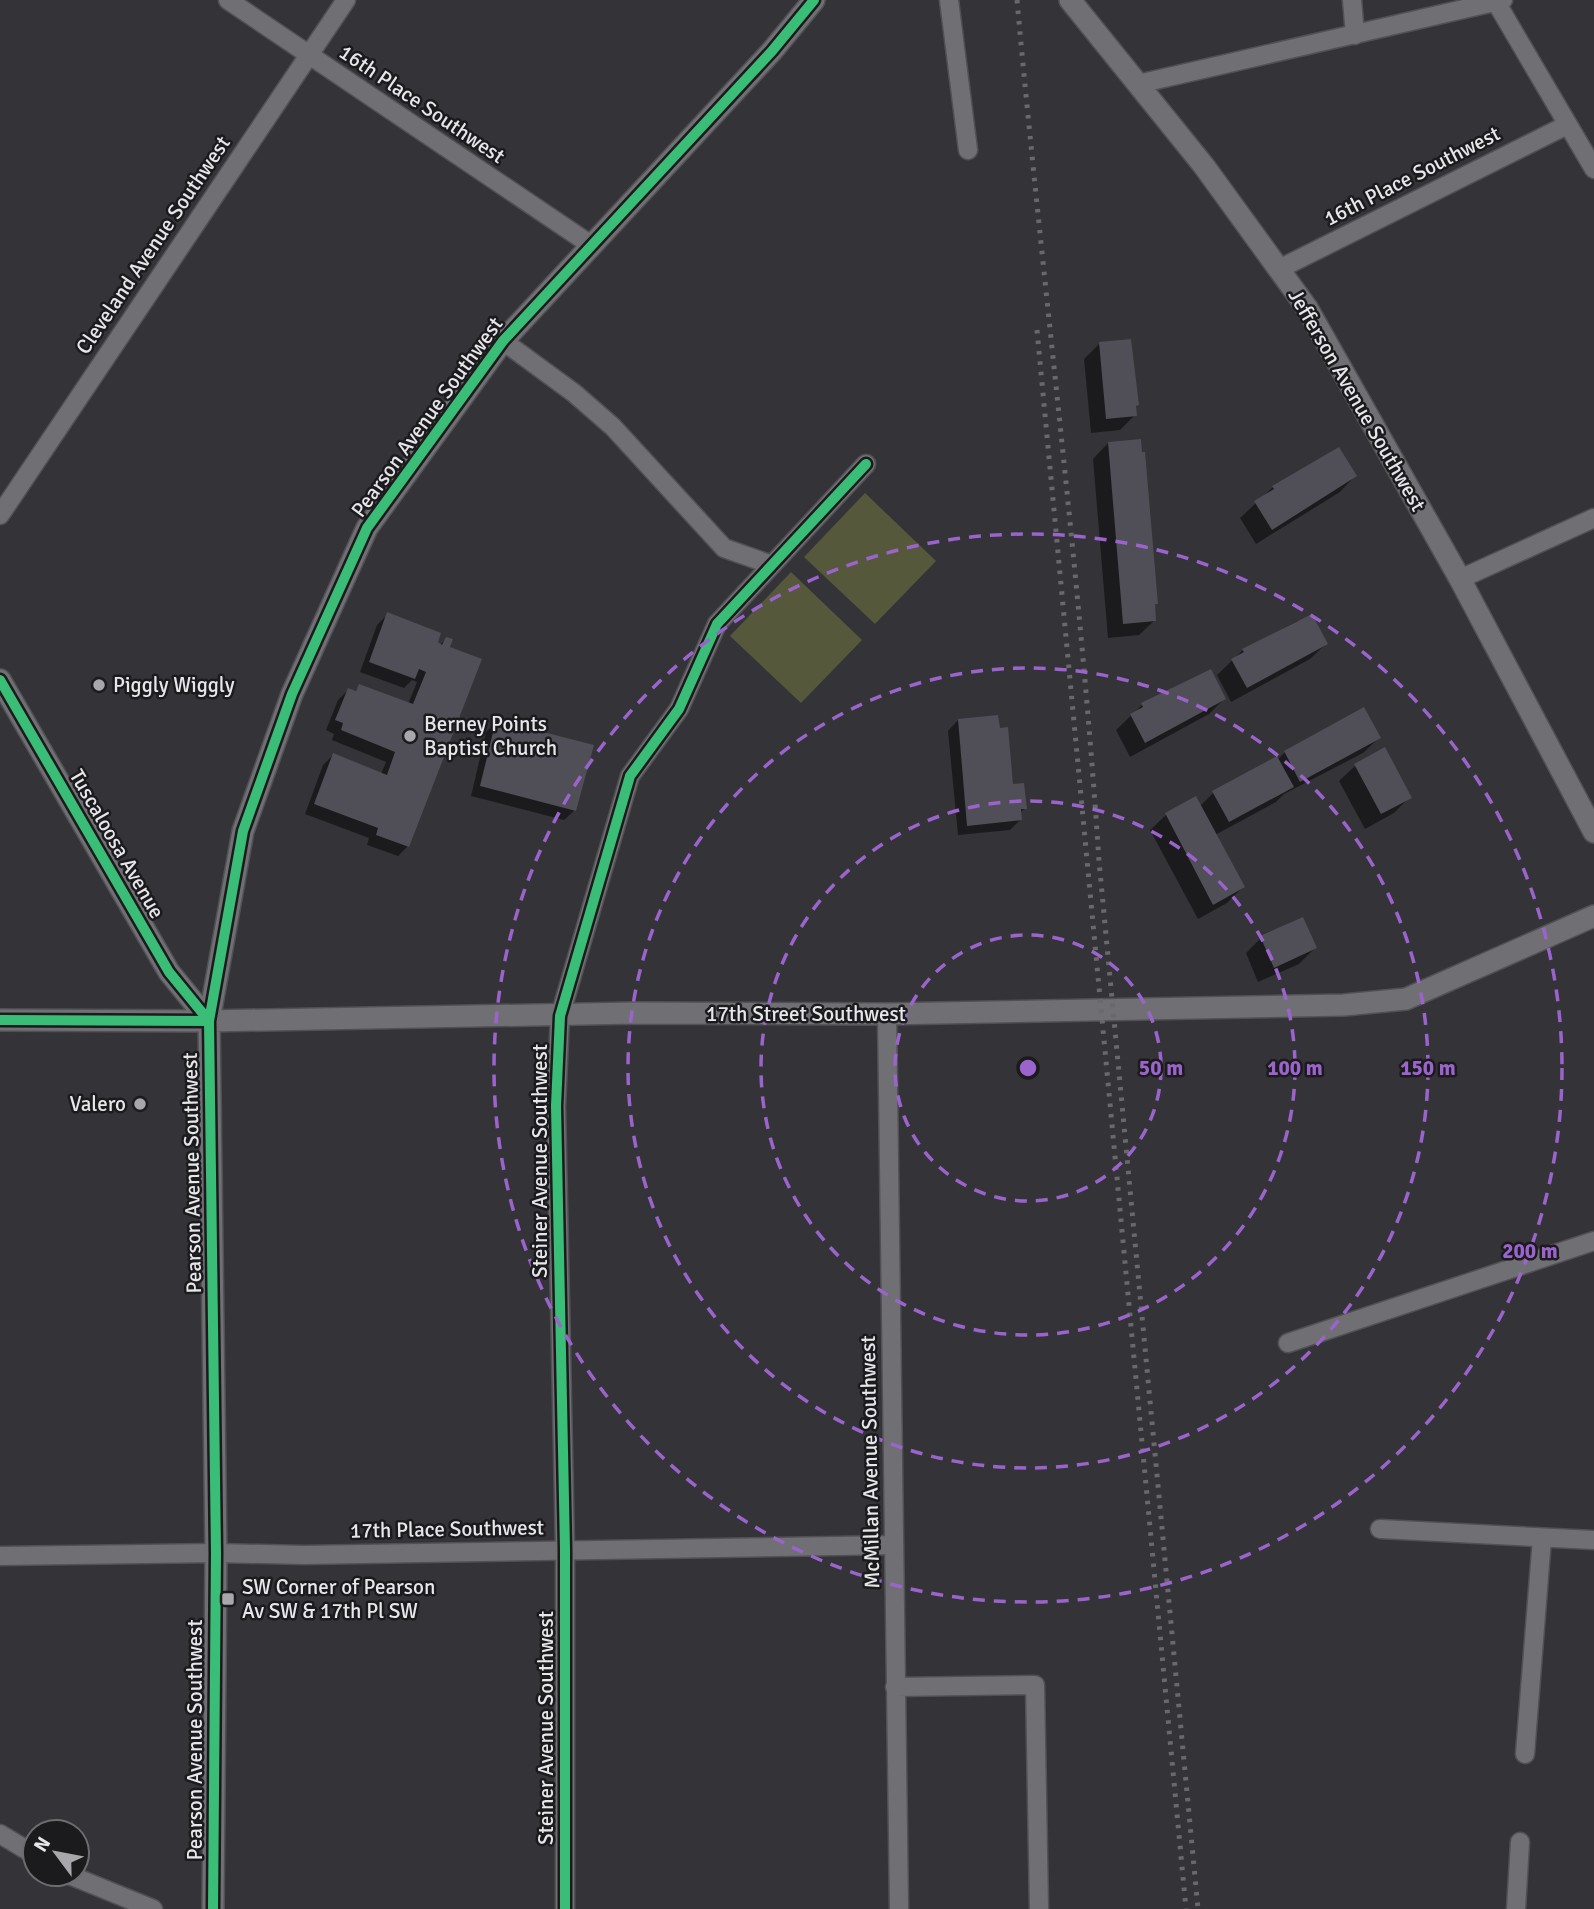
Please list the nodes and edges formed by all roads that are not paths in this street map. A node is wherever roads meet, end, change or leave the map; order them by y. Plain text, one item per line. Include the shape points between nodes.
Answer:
1 (228, 0) edge
2 (346, 0) edge
3 (949, 0) edge
4 (1070, 0) edge
5 (1352, 0) edge
6 (1499, 1) edge
7 (814, 2) edge
8 (1355, 35) junction
9 (310, 55) junction
10 (1138, 84) junction
11 (1567, 125) junction
12 (968, 150) dead end
13 (1591, 157) edge
14 (591, 245) junction
15 (1279, 270) junction
16 (503, 341) junction
17 (866, 464) dead end
18 (0, 515) edge
19 (1594, 518) edge
20 (772, 565) junction
21 (1460, 579) junction
22 (0, 680) edge
23 (1594, 832) edge
24 (1594, 916) edge
25 (887, 1014) junction
26 (560, 1017) junction
27 (0, 1020) edge
28 (209, 1021) junction
29 (1594, 1241) edge
30 (1288, 1343) dead end
31 (1380, 1529) dead end
32 (1542, 1538) junction
33 (1594, 1539) edge
34 (894, 1545) junction
35 (565, 1549) junction
36 (216, 1552) junction
37 (0, 1556) edge
38 (895, 1687) junction
39 (1525, 1754) dead end
40 (0, 1834) edge
41 (1520, 1842) dead end
42 (21, 1847) edge
43 (91, 1884) edge
44 (153, 1909) edge
45 (213, 1909) edge
46 (565, 1909) edge
47 (899, 1909) edge
48 (1039, 1909) edge
49 (1516, 1909) edge

1 - 9 street, 16th Place Southwest
2 - 9 street, Cleveland Avenue Southwest
3 - 12 street
4 - 10 street, Jefferson Avenue Southwest
5 - 8 street
6 - 8 street
6 - 11 street
7 - 14 street, Pearson Avenue Southwest
8 - 10 street
9 - 14 street, 16th Place Southwest
9 - 18 street, Cleveland Avenue Southwest
10 - 15 street, Jefferson Avenue Southwest
11 - 13 street
11 - 15 street, 16th Place Southwest
14 - 16 street, Pearson Avenue Southwest
15 - 21 street, Jefferson Avenue Southwest via 1307,308
16 - 20 street via 613,427 724,548
16 - 28 street, Pearson Avenue Southwest via 367,528 292,694 243,831
17 - 20 street, Steiner Avenue Southwest
19 - 21 street
20 - 26 street, Steiner Avenue Southwest via 717,624 678,709 630,776
21 - 23 street, Jefferson Avenue Southwest
22 - 28 street, Tuscaloosa Avenue via 169,972
24 - 25 street, 17th Street Southwest via 1406,999
25 - 26 street, 17th Street Southwest
25 - 34 street, McMillan Avenue Southwest
26 - 28 street, 17th Street Southwest
26 - 35 street, Steiner Avenue Southwest via 556,1106
27 - 28 street, 17th Street Southwest
28 - 36 street, Pearson Avenue Southwest
29 - 30 street
31 - 32 street
32 - 33 street
32 - 39 street
34 - 35 street, 17th Place Southwest
34 - 38 street, McMillan Avenue Southwest
35 - 36 street, 17th Place Southwest via 304,1555
35 - 46 street, Steiner Avenue Southwest
36 - 37 street, 17th Place Southwest
36 - 45 street, Pearson Avenue Southwest
38 - 47 street, McMillan Avenue Southwest
38 - 48 street via 1035,1685
40 - 42 street
41 - 49 street
43 - 44 street

